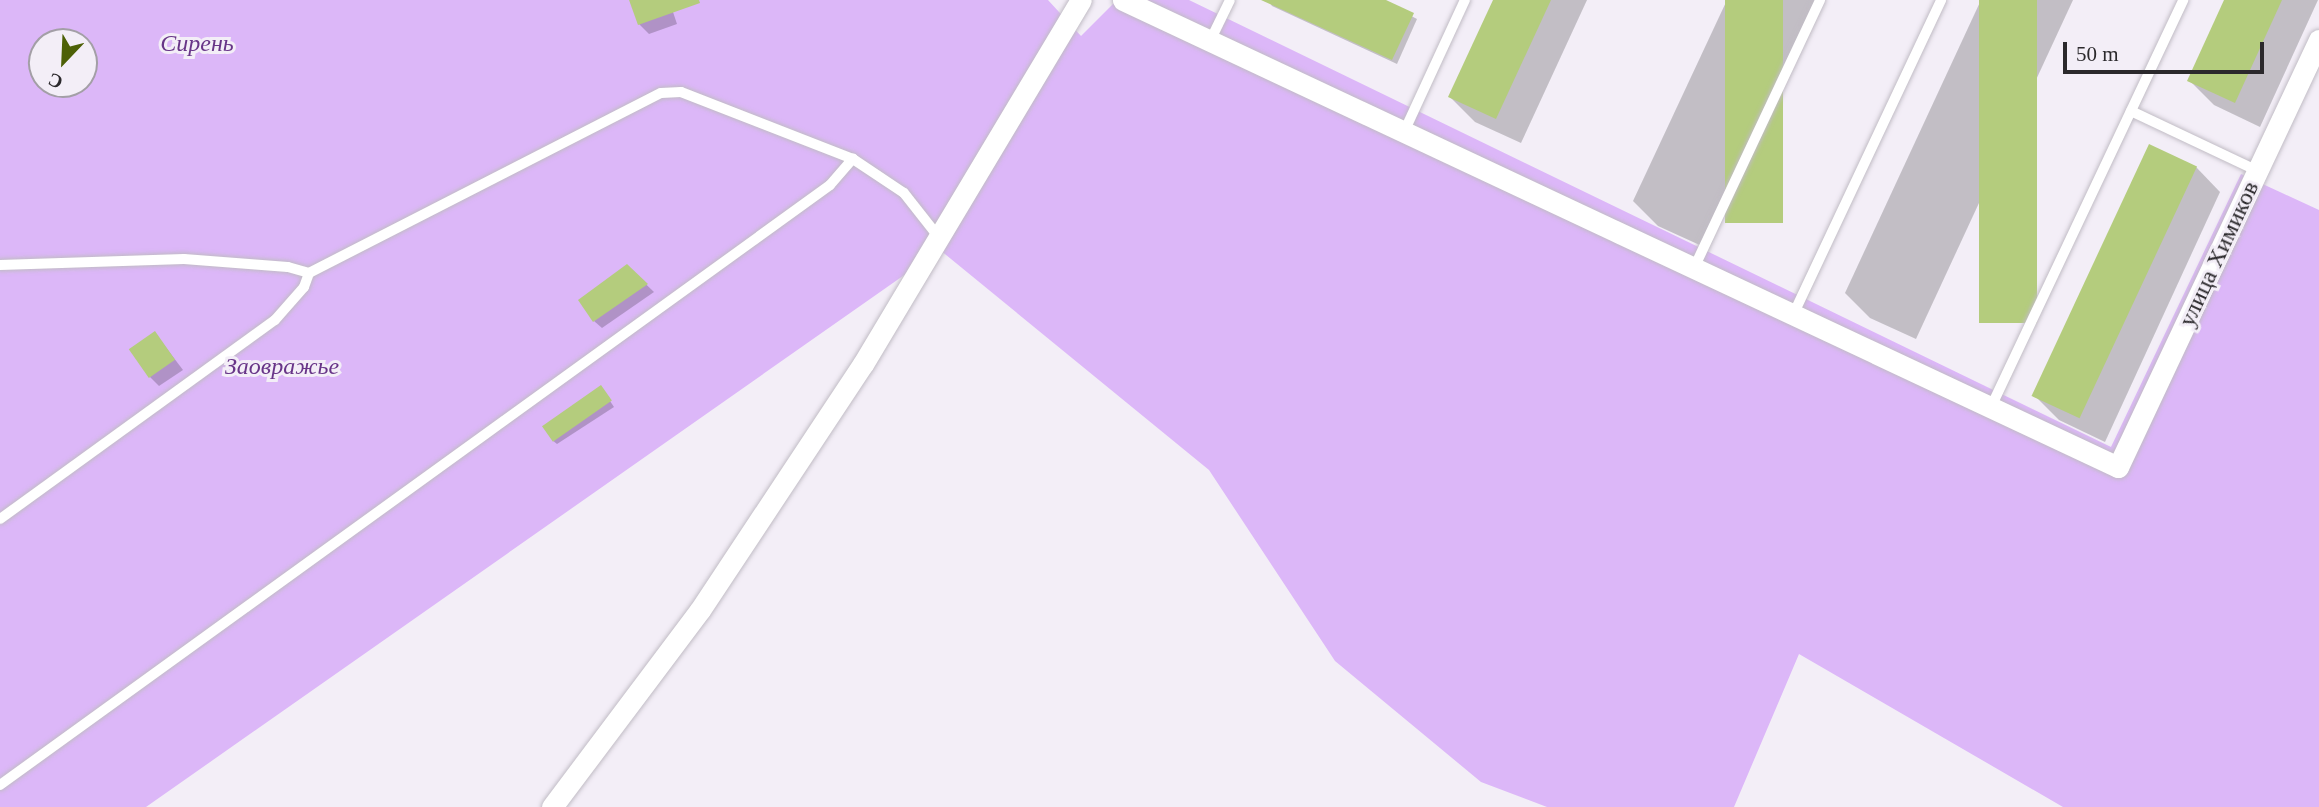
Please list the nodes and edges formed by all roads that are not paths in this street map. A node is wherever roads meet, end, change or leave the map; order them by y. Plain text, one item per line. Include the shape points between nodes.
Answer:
1 (1081, 0) edge
2 (1123, 0) edge
3 (1230, 0) edge
4 (1465, 0) edge
5 (1820, 0) edge
6 (1941, 0) edge
7 (2183, 0) edge
8 (1211, 39) junction
9 (2319, 40) edge
10 (2130, 111) junction
11 (1403, 134) junction
12 (853, 159) junction
13 (2258, 170) junction
14 (937, 235) junction
15 (0, 265) edge
16 (1694, 268) junction
17 (309, 273) junction
18 (1793, 315) junction
19 (1991, 408) junction
20 (0, 519) edge
21 (0, 785) edge
22 (552, 807) edge

1 - 14 street
2 - 8 street
3 - 8 lane
4 - 11 lane
5 - 16 lane
6 - 18 lane
7 - 10 lane
8 - 11 street
9 - 13 street, улица Химиков
10 - 13 lane
10 - 19 lane
11 - 16 street
12 - 14 lane via 904,193
12 - 17 lane via 681,93 661,93
12 - 21 lane via 830,185
13 - 19 street, улица Химиков via 2118,467
14 - 22 street via 863,364 700,610
15 - 17 lane via 184,259 288,267
16 - 18 street
17 - 20 lane via 304,287 275,320
18 - 19 street

